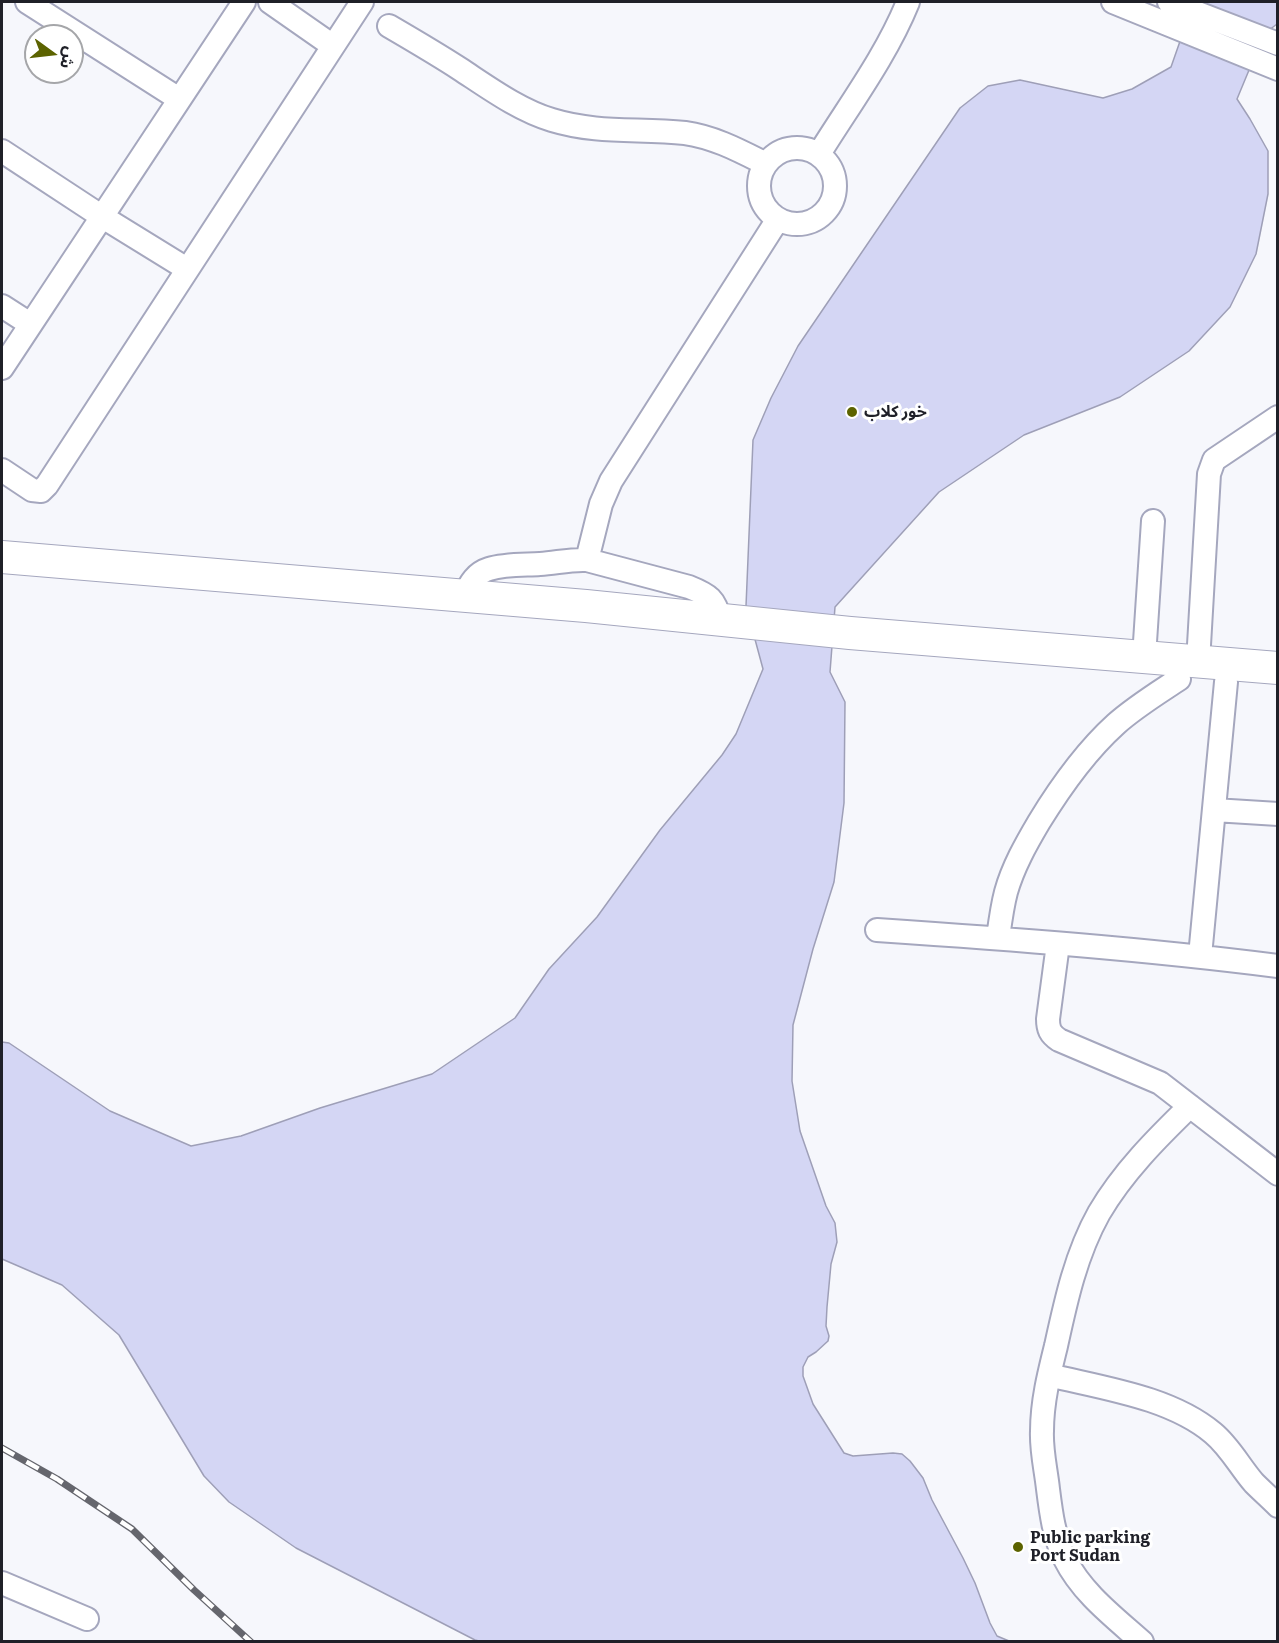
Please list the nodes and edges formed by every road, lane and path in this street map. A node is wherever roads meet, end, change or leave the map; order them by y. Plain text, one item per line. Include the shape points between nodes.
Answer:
1 (27, 2) edge
2 (244, 2) edge
3 (270, 2) edge
4 (362, 2) edge
5 (908, 2) edge
6 (1113, 2) edge
7 (1167, 8) edge
8 (389, 26) dead end
9 (1277, 44) edge
10 (333, 46) junction
11 (1273, 67) edge
12 (179, 99) junction
13 (2, 151) edge
14 (819, 154) junction
15 (766, 164) junction
16 (101, 216) junction
17 (778, 219) junction
18 (187, 269) junction
19 (2, 306) edge
20 (30, 324) junction
21 (2, 368) edge
22 (1278, 417) edge
23 (2, 470) edge
24 (1154, 521) dead end
25 (2, 557) edge
26 (587, 560) junction
27 (2, 577) edge
28 (465, 595) junction
29 (727, 627) junction
30 (1144, 657) junction
31 (1046, 658) junction
32 (1278, 668) edge
33 (1189, 670) junction
34 (1226, 682) junction
35 (1278, 686) edge
36 (1214, 810) junction
37 (1278, 814) edge
38 (877, 930) dead end
39 (998, 938) junction
40 (1058, 944) junction
41 (1200, 956) junction
42 (1278, 966) edge
43 (1190, 1106) junction
44 (1278, 1174) edge
45 (1048, 1375) junction
46 (1278, 1506) edge
47 (2, 1583) edge
48 (87, 1619) dead end
49 (1142, 1641) edge

1 - 12 street
2 - 12 street
3 - 10 street
4 - 10 street
5 - 14 street via 882,53
6 - 7 street
7 - 9 street
7 - 11 street
8 - 15 street via 483,84 550,119 583,128 686,133 711,139
10 - 18 street
12 - 16 street
13 - 16 street
14 - 15 street via 796,147 774,155
14 - 17 street via 834,174 836,188 826,212 804,224
15 - 17 street via 760,178 760,195 766,209
16 - 18 street
16 - 20 street
17 - 26 street via 611,481
18 - 23 street via 47,485 32,490
19 - 20 street
20 - 21 street
22 - 33 street via 1214,460 1209,474
24 - 30 street
25 - 28 highway
26 - 28 street via 489,569 478,575
26 - 29 street via 703,592 717,606
27 - 29 highway
28 - 29 highway via 586,606
29 - 31 highway
30 - 31 highway
30 - 33 highway
31 - 33 highway
32 - 33 highway
33 - 34 highway
33 - 39 street via 1116,724 1087,754 1055,797 1013,873
34 - 35 highway
34 - 36 street
36 - 37 street
36 - 41 street
38 - 39 street
39 - 40 street
40 - 41 street
40 - 43 street via 1048,1019 1052,1035 1160,1083
41 - 42 street
43 - 44 street
43 - 45 street via 1124,1176 1099,1213 1070,1285
45 - 46 street via 1156,1402 1197,1420 1216,1434
45 - 49 street via 1042,1433 1058,1545 1078,1580 1098,1603
47 - 48 street

